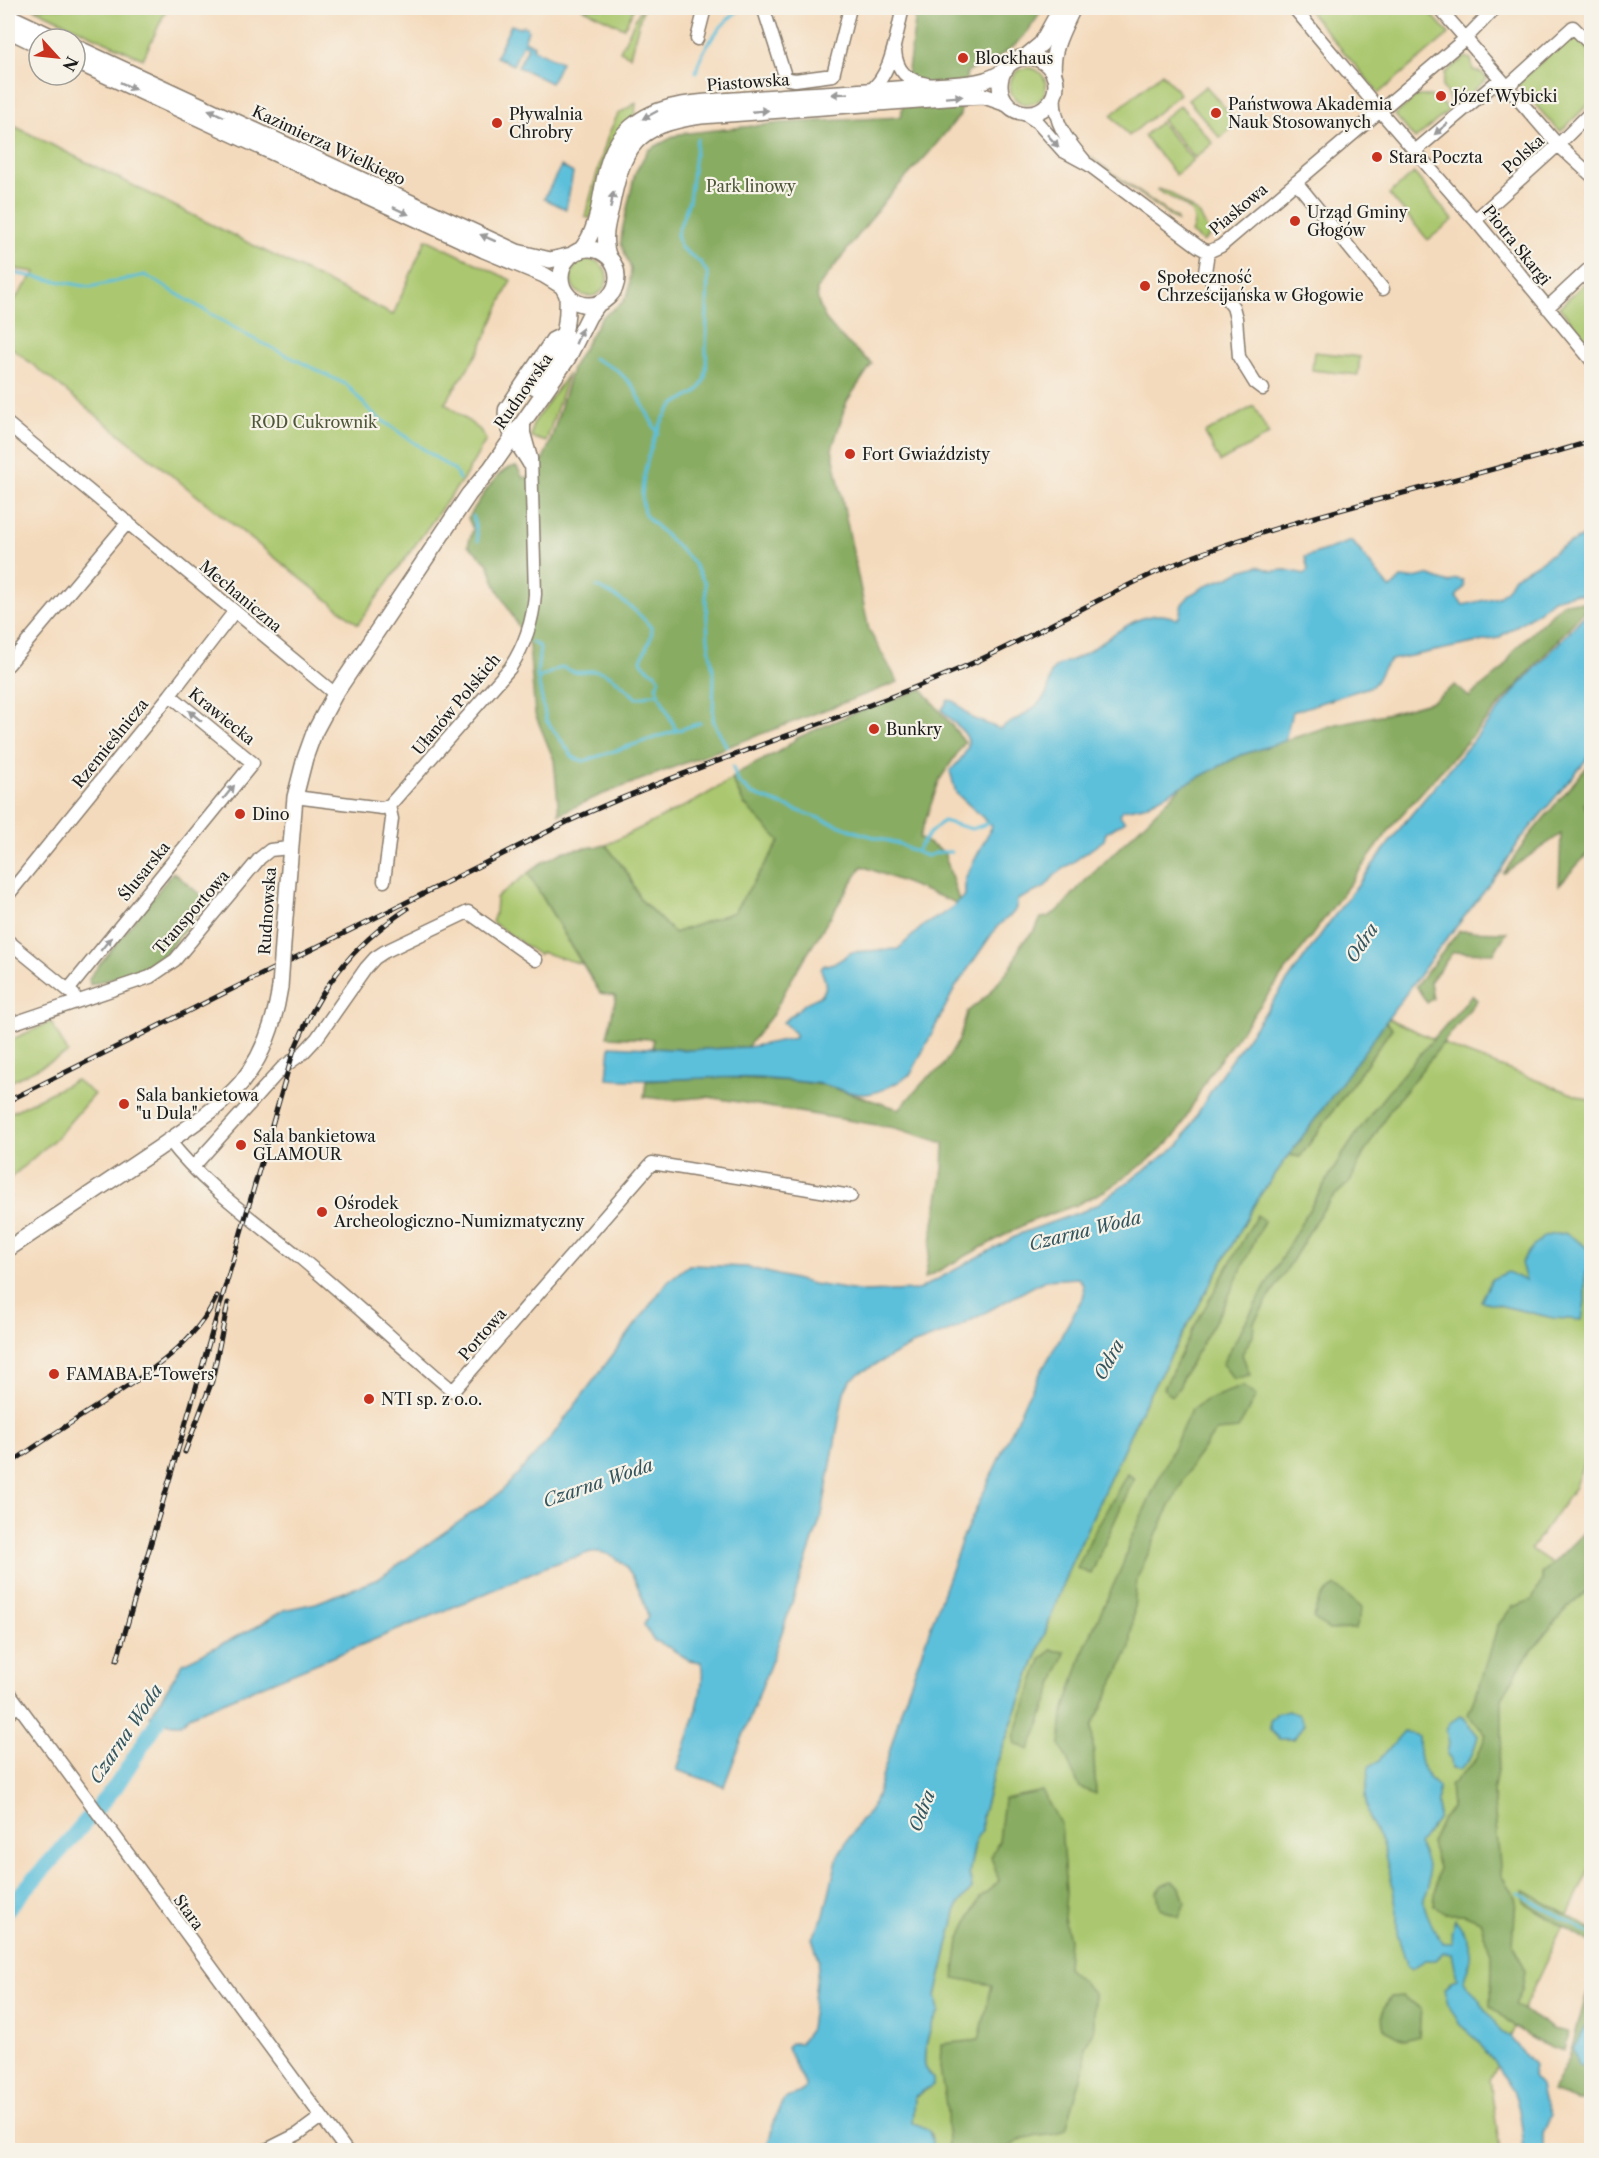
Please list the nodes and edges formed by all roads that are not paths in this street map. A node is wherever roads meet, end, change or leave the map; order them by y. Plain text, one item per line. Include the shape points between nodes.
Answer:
1 (705, 8) edge
2 (850, 8) edge
3 (903, 8) edge
4 (1061, 8) edge
5 (1073, 8) edge
6 (1294, 8) edge
7 (1439, 8) edge
8 (1495, 8) edge
9 (764, 10) dead end
10 (8, 16) edge
11 (31, 27) edge
12 (8, 30) edge
13 (897, 32) junction
14 (1466, 38) junction
15 (27, 39) edge
16 (697, 39) dead end
17 (1592, 46) edge
18 (87, 53) edge
19 (1024, 58) junction
20 (87, 67) edge
21 (1006, 69) junction
22 (1054, 76) junction
23 (1504, 83) junction
24 (940, 86) junction
25 (868, 92) junction
26 (1055, 92) junction
27 (1007, 104) junction
28 (1380, 111) junction
29 (1592, 111) edge
30 (1022, 112) junction
31 (1558, 145) junction
32 (1415, 151) junction
33 (1089, 165) junction
34 (1592, 176) edge
35 (1296, 182) junction
36 (1475, 220) junction
37 (1208, 252) junction
38 (576, 253) junction
39 (609, 257) junction
40 (1592, 266) edge
41 (1383, 289) dead end
42 (565, 290) junction
43 (599, 303) junction
44 (1547, 308) junction
45 (1592, 361) edge
46 (1263, 389) dead end
47 (524, 420) junction
48 (10, 431) edge
49 (510, 432) junction
50 (491, 468) junction
51 (531, 470) junction
52 (469, 494) junction
53 (128, 522) junction
54 (234, 612) junction
55 (8, 665) edge
56 (335, 694) junction
57 (170, 695) junction
58 (253, 763) joint
59 (295, 797) junction
60 (389, 806) junction
61 (290, 848) junction
62 (384, 881) dead end
63 (8, 893) edge
64 (8, 941) edge
65 (536, 960) dead end
66 (69, 989) junction
67 (79, 1000) junction
68 (8, 1025) edge
69 (169, 1140) junction
70 (193, 1167) junction
71 (851, 1196) dead end
72 (8, 1249) edge
73 (8, 1691) edge
74 (17, 1704) junction
75 (8, 1715) edge
76 (321, 2117) junction
77 (266, 2151) edge
78 (346, 2151) edge

1 - 16 street
2 - 9 street via 833,75 795,80 785,76
3 - 13 street
4 - 19 main road via 1041,44
5 - 22 main road via 1056,46
6 - 28 street, Piotra Skargi
7 - 14 street
8 - 14 street, Piaskowa
10 - 11 main road
12 - 15 main road
13 - 24 street via 896,63 903,74
13 - 25 street via 885,73
14 - 23 street
14 - 28 street, Piaskowa
17 - 23 street via 1573,27
38 -> 18 main road, Kazimierza Wielkiego via 550,260 517,252
19 - 21 main road
19 - 22 main road via 1039,60
20 -> 42 main road, Kazimierza Wielkiego via 544,275
21 - 24 main road, Piastowska via 987,80
21 - 27 main road via 1000,87
22 - 26 main road
23 - 31 street
23 -> 32 street
24 - 25 main road, Piastowska
25 -> 38 main road, Piastowska via 677,106 646,117 615,146 606,168 593,229
26 - 30 main road via 1042,109
26 - 33 street via 1058,124
27 - 30 main road
39 -> 27 main road, Piastowska via 606,238 618,172 628,151 665,122 722,114 960,97 984,96
28 - 32 street, Piotra Skargi
28 - 35 street, Piaskowa
29 - 31 street, Polska
30 -> 33 street via 1037,122 1063,151
31 - 34 street
31 - 36 street, Polska
32 - 36 street, Piotra Skargi
33 - 37 street
35 - 37 street, Piaskowa via 1221,246
35 - 41 street
36 - 44 street, Piotra Skargi
37 - 46 street, Piaskowa via 1206,272 1235,312 1239,357
38 - 39 main road via 595,250
38 - 42 main road via 562,269
39 - 43 main road via 616,271 616,285 608,298
40 - 44 street
42 - 43 main road via 574,301 584,305
42 - 49 main road, Rudnowska via 566,332
47 -> 43 main road, Rudnowska via 568,358
44 - 45 street, Piotra Skargi
47 - 49 main road, Rudnowska
47 - 51 street, Ułanów Polskich
48 - 53 street, Mechaniczna
49 - 50 main road, Rudnowska
49 - 51 street, Ułanów Polskich
49 - 52 main road, Rudnowska via 486,459
50 - 51 street via 512,458 523,460
50 - 52 main road, Rudnowska
51 - 60 street, Ułanów Polskich via 535,594 530,629 510,668
52 - 56 main road, Rudnowska
53 - 54 street, Mechaniczna
53 - 55 street
54 - 56 street, Mechaniczna
54 - 57 street, Rzemieślnicza
56 - 59 main road, Rudnowska via 314,733
58 -> 57 street, Krawiecka
57 - 63 street, Rzemieślnicza
66 -> 58 street, Ślusarska
59 - 60 street
59 - 61 main road, Rudnowska
60 - 62 street via 392,819
61 - 67 street, Transportowa via 270,850 260,858 163,970
61 - 69 main road, Rudnowska, bridge via 280,987 271,1028 253,1066 227,1097
64 - 66 street
65 - 70 street via 468,912 384,952 366,968 317,1038 282,1068
66 - 67 street
67 - 68 street, Transportowa
69 - 70 street, Portowa
69 - 72 main road, Rudnowska
70 - 71 street, Portowa via 453,1391 652,1163
73 - 74 street, Stara
74 - 75 street
74 - 76 street, Stara
76 - 77 street
76 - 78 street, Stara

